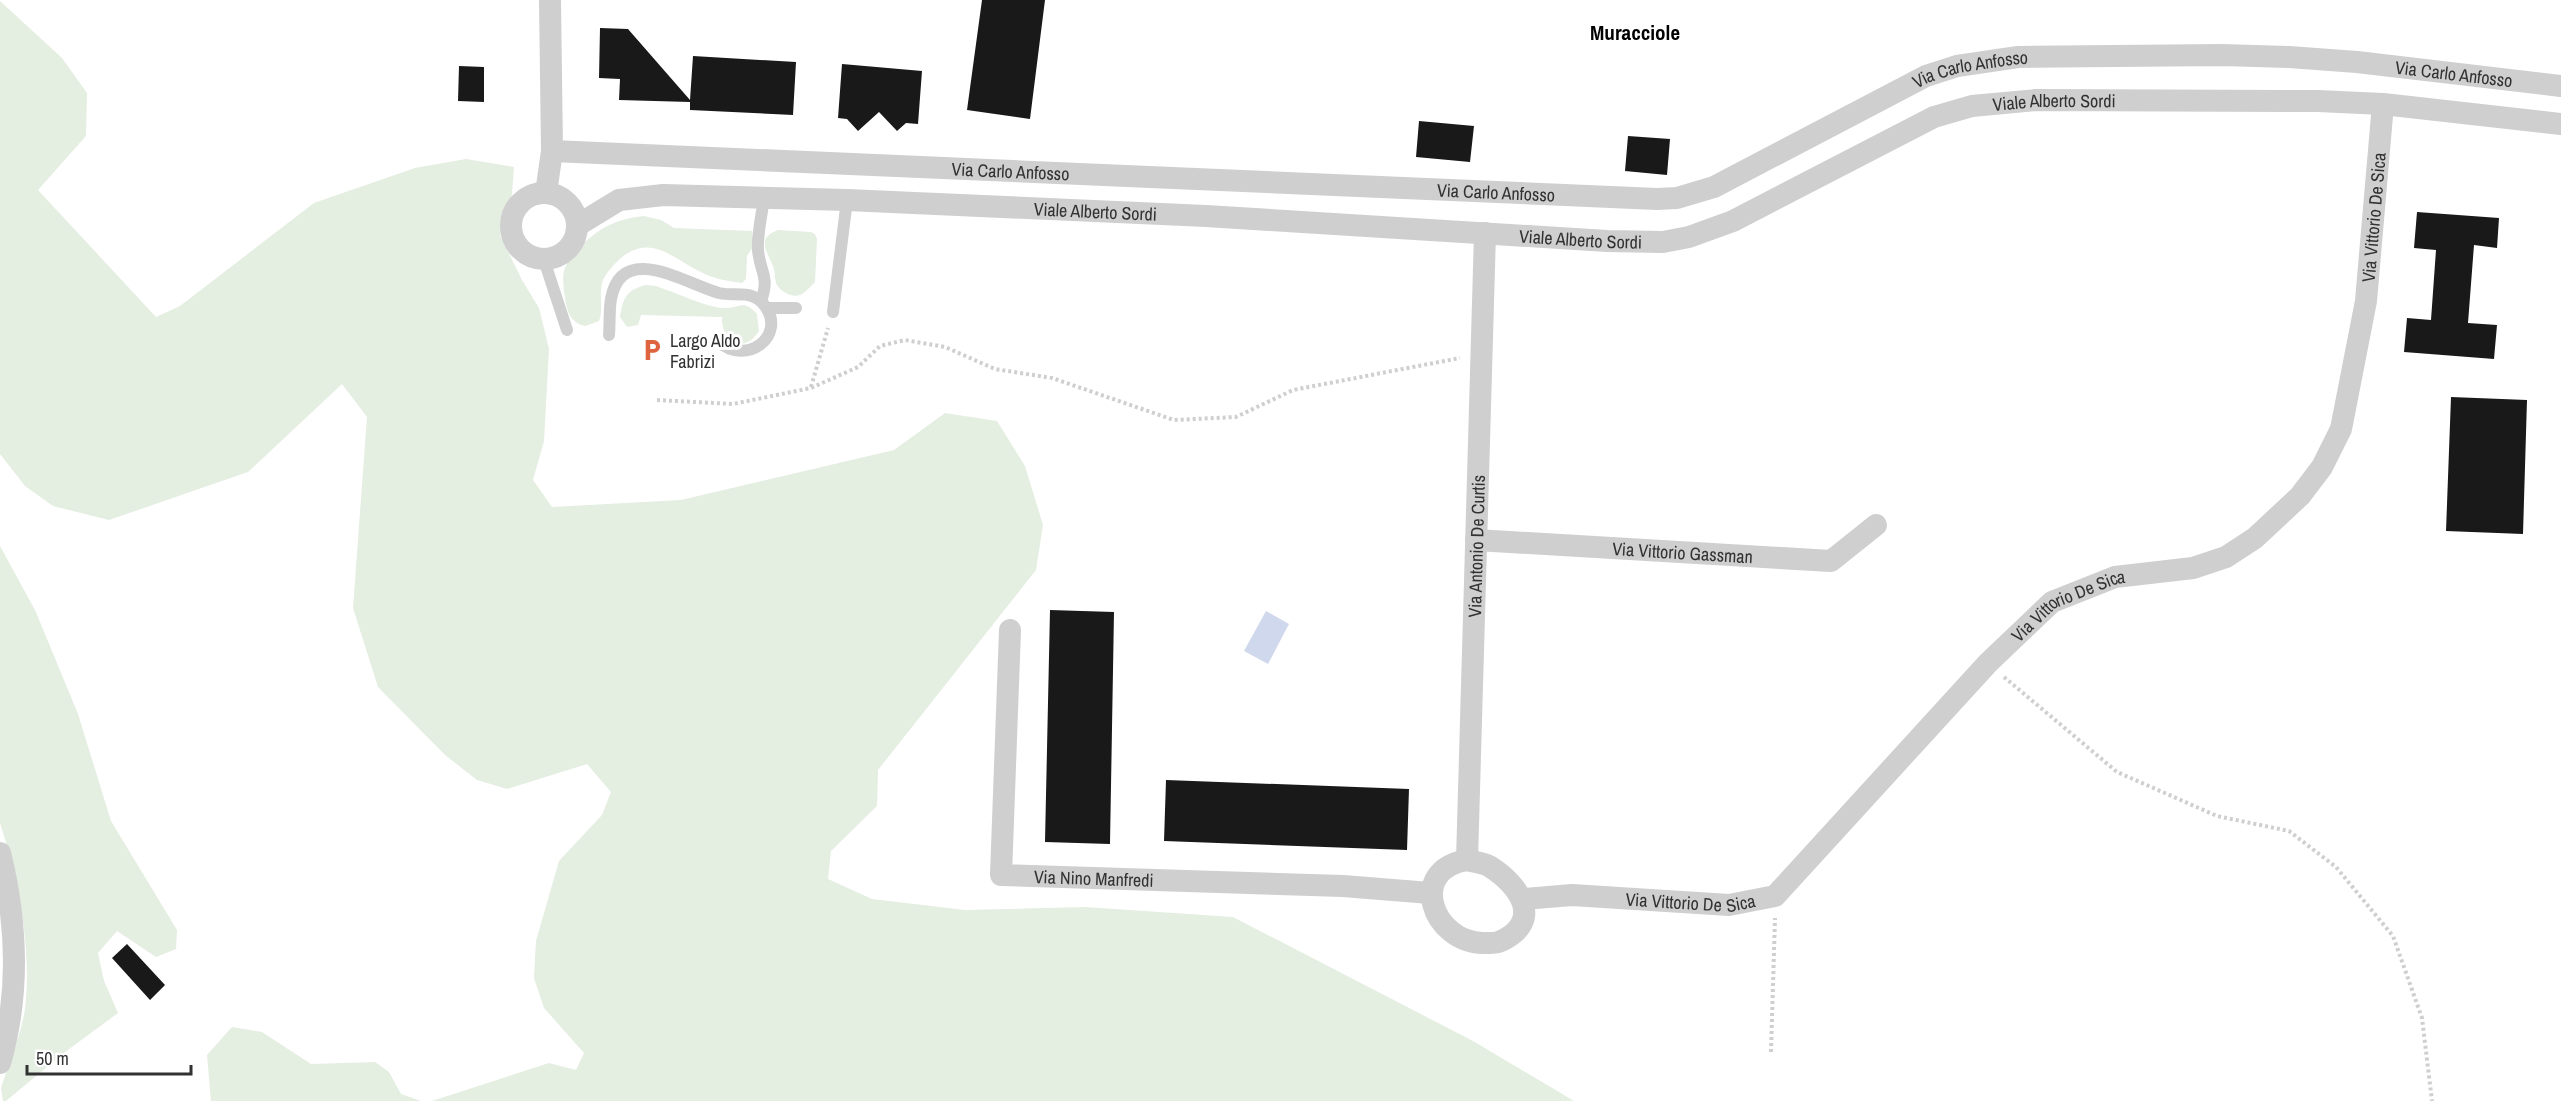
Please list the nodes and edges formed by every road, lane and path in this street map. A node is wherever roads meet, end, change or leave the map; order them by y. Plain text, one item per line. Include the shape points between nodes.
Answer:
1 (550, 0) edge
2 (2561, 86) edge
3 (2383, 104) junction
4 (2561, 124) edge
5 (552, 152) junction
6 (1206, 180) junction
7 (546, 193) junction
8 (764, 198) junction
9 (847, 200) junction
10 (1206, 216) junction
11 (578, 225) junction
12 (1485, 233) junction
13 (544, 260) junction
14 (764, 304) junction
15 (796, 308) dead end
16 (833, 312) joint
17 (567, 330) dead end
18 (609, 335) dead end
19 (718, 341) dead end
20 (1482, 354) junction
21 (811, 388) junction
22 (657, 400) dead end
23 (1876, 525) dead end
24 (1476, 540) junction
25 (1010, 630) dead end
26 (1988, 663) junction
27 (0, 853) edge
28 (1467, 860) junction
29 (1430, 893) junction
30 (1775, 896) junction
31 (1523, 899) junction
32 (1771, 1052) dead end
33 (0, 1063) edge
34 (2432, 1101) edge

1 - 5 street
2 - 6 street, Via Carlo Anfosso via 2289,57 2018,57 1957,66 1926,76 1714,187 1677,198
3 - 4 street, Viale Alberto Sordi
3 - 12 street, Viale Alberto Sordi via 2036,100 1972,106 1918,123 1733,221 1689,237 1663,242
3 - 26 street, Via Vittorio De Sica via 2366,301 2341,429 2322,467 2300,496 2255,538 2226,557 2193,567 2115,577 2052,602
5 - 6 street, Via Carlo Anfosso
5 - 7 street
6 - 10 street
7 - 11 street via 567,202
7 - 13 street via 528,196 519,204 511,230 517,247
8 - 9 street, Viale Alberto Sordi
8 - 11 street, Viale Alberto Sordi via 663,195 620,200
8 - 14 lane via 758,248 766,277
9 - 10 street, Viale Alberto Sordi
9 - 16 lane
10 - 12 street, Viale Alberto Sordi
11 - 13 street via 570,248 556,258
12 - 20 street, Via Antonio De Curtis
13 - 17 lane
14 - 15 lane
14 - 18 lane via 743,293 720,293 642,268 622,278 615,288
14 - 19 lane via 771,327 762,345 744,352
16 - 21 path
20 - 21 path via 1293,390 1236,417 1174,420 1052,378 994,369 945,347 905,340 880,346 858,366
20 - 24 street, Via Antonio De Curtis
21 - 22 path via 733,404
23 - 24 street, Via Vittorio Gassman via 1831,561
24 - 28 street, Via Antonio De Curtis
25 - 29 street, Via Nino Manfredi via 1002,875 1342,886
26 - 30 street, Via Vittorio De Sica
26 - 34 path via 2117,772 2217,816 2289,831 2336,867 2393,936 2422,1018
27 - 33 street via 15,973 11,1016
28 - 29 street via 1451,863 1438,874
28 - 31 street via 1487,865 1509,880
29 - 31 street via 1437,916 1451,932 1472,943 1496,943 1514,935 1525,916
30 - 31 street, Via Vittorio De Sica via 1729,905 1572,895
30 - 32 path

